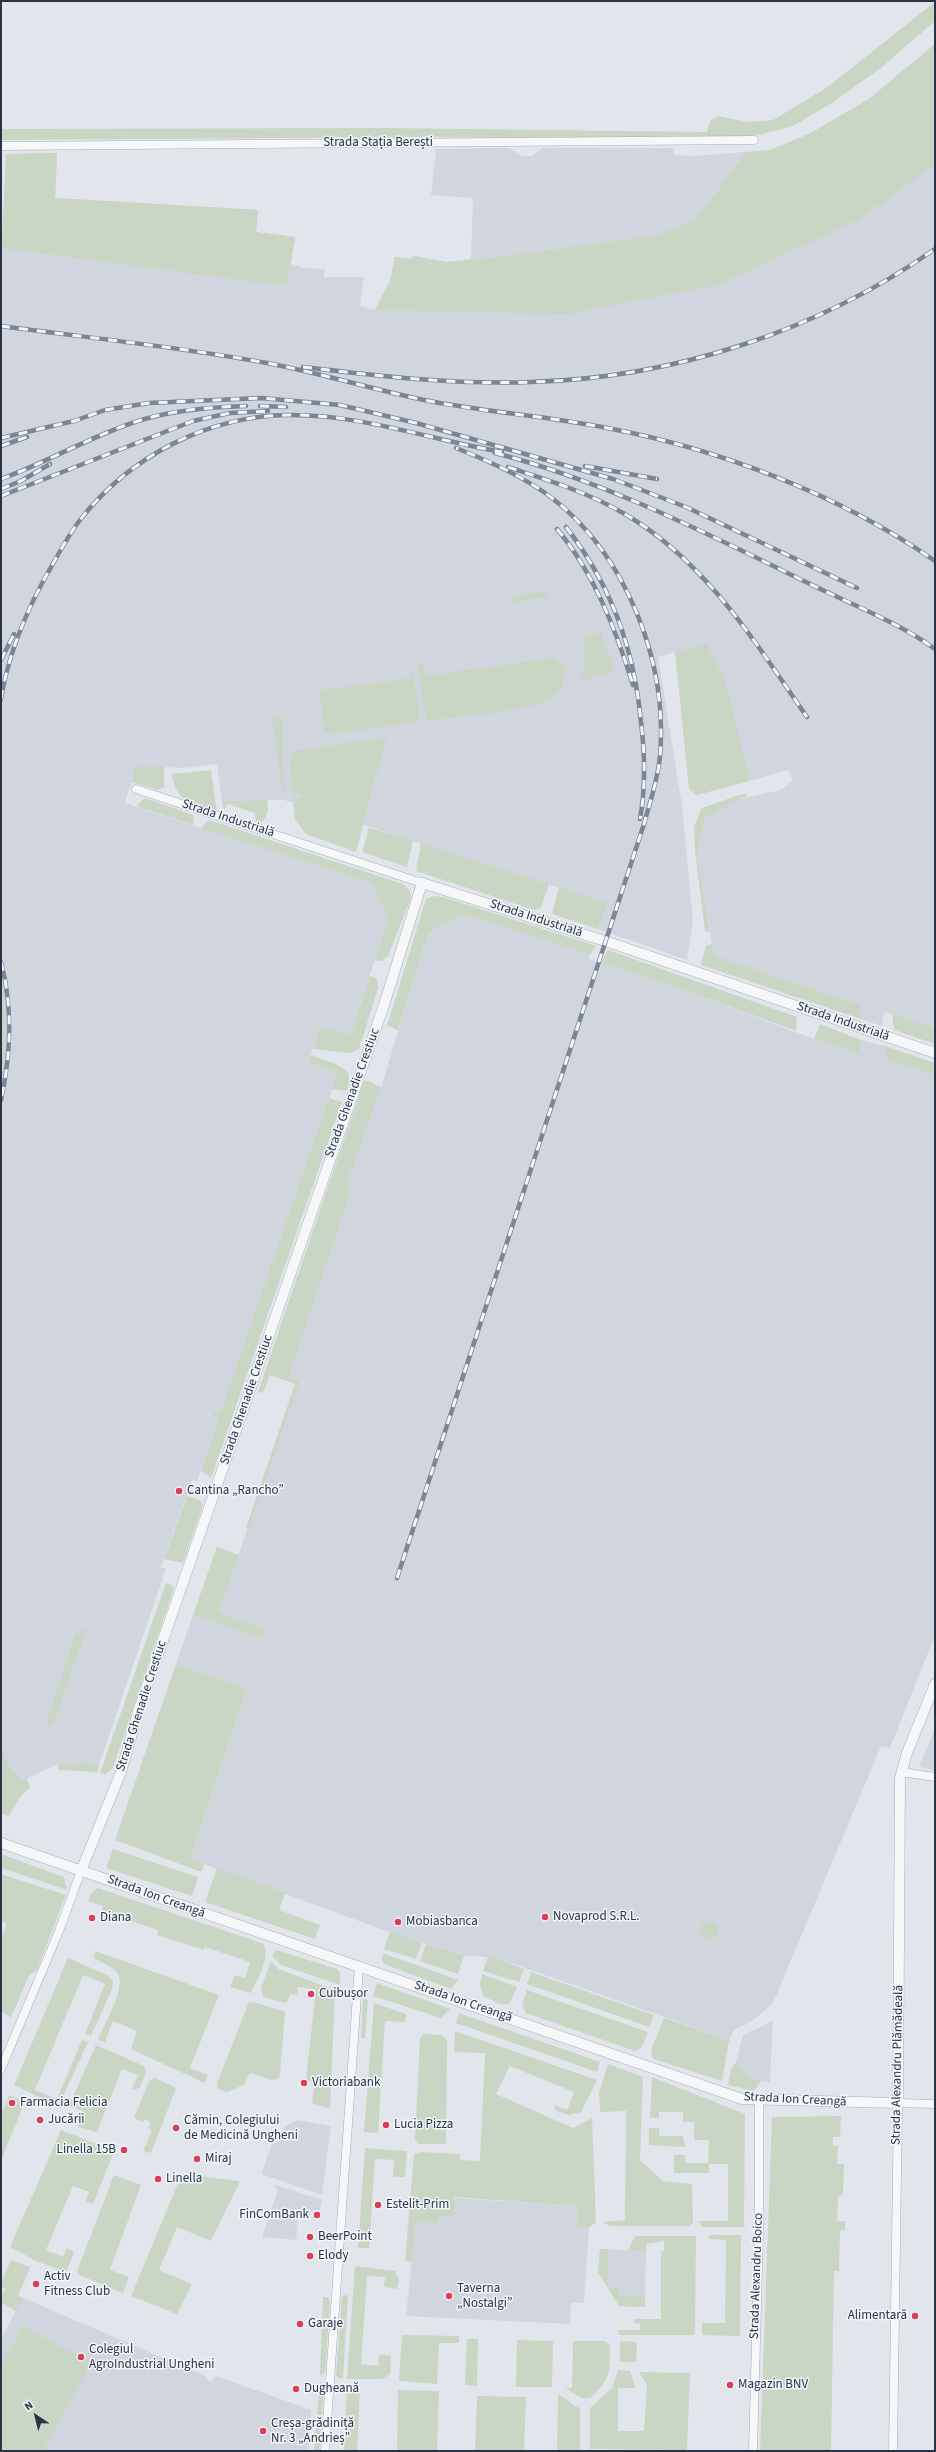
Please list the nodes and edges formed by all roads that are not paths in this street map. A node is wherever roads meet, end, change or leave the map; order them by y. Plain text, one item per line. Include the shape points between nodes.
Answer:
1 (754, 140) dead end
2 (1, 146) edge
3 (136, 789) dead end
4 (422, 883) junction
5 (935, 1053) edge
6 (935, 1684) edge
7 (901, 1772) junction
8 (935, 1777) edge
9 (1, 1842) edge
10 (81, 1871) junction
11 (360, 1967) junction
12 (1, 2069) edge
13 (759, 2101) junction
14 (898, 2103) junction
15 (935, 2104) edge
16 (325, 2451) edge
17 (753, 2451) edge
18 (893, 2451) edge

1 - 2 street, Strada Stația Berești
3 - 4 street, Strada Industrială
4 - 5 street, Strada Industrială via 605,941
4 - 10 street, Strada Ghenadie Crestiuc via 384,1005 138,1712 121,1772
6 - 7 street, Strada Alexandru Plămădeală
7 - 8 street
7 - 14 street, Strada Alexandru Plămădeală
9 - 10 street, Strada Ion Creangă
10 - 11 street, Strada Ion Creangă
10 - 12 street, Strada Ghenadie Crestiuc via 59,1932
11 - 13 street, Strada Ion Creangă via 742,2099
11 - 16 street
13 - 14 street, Strada Ion Creangă
13 - 17 street, Strada Alexandru Boico via 759,2232
14 - 15 street, Strada Ion Creangă
14 - 18 street, Strada Alexandru Plămădeală

